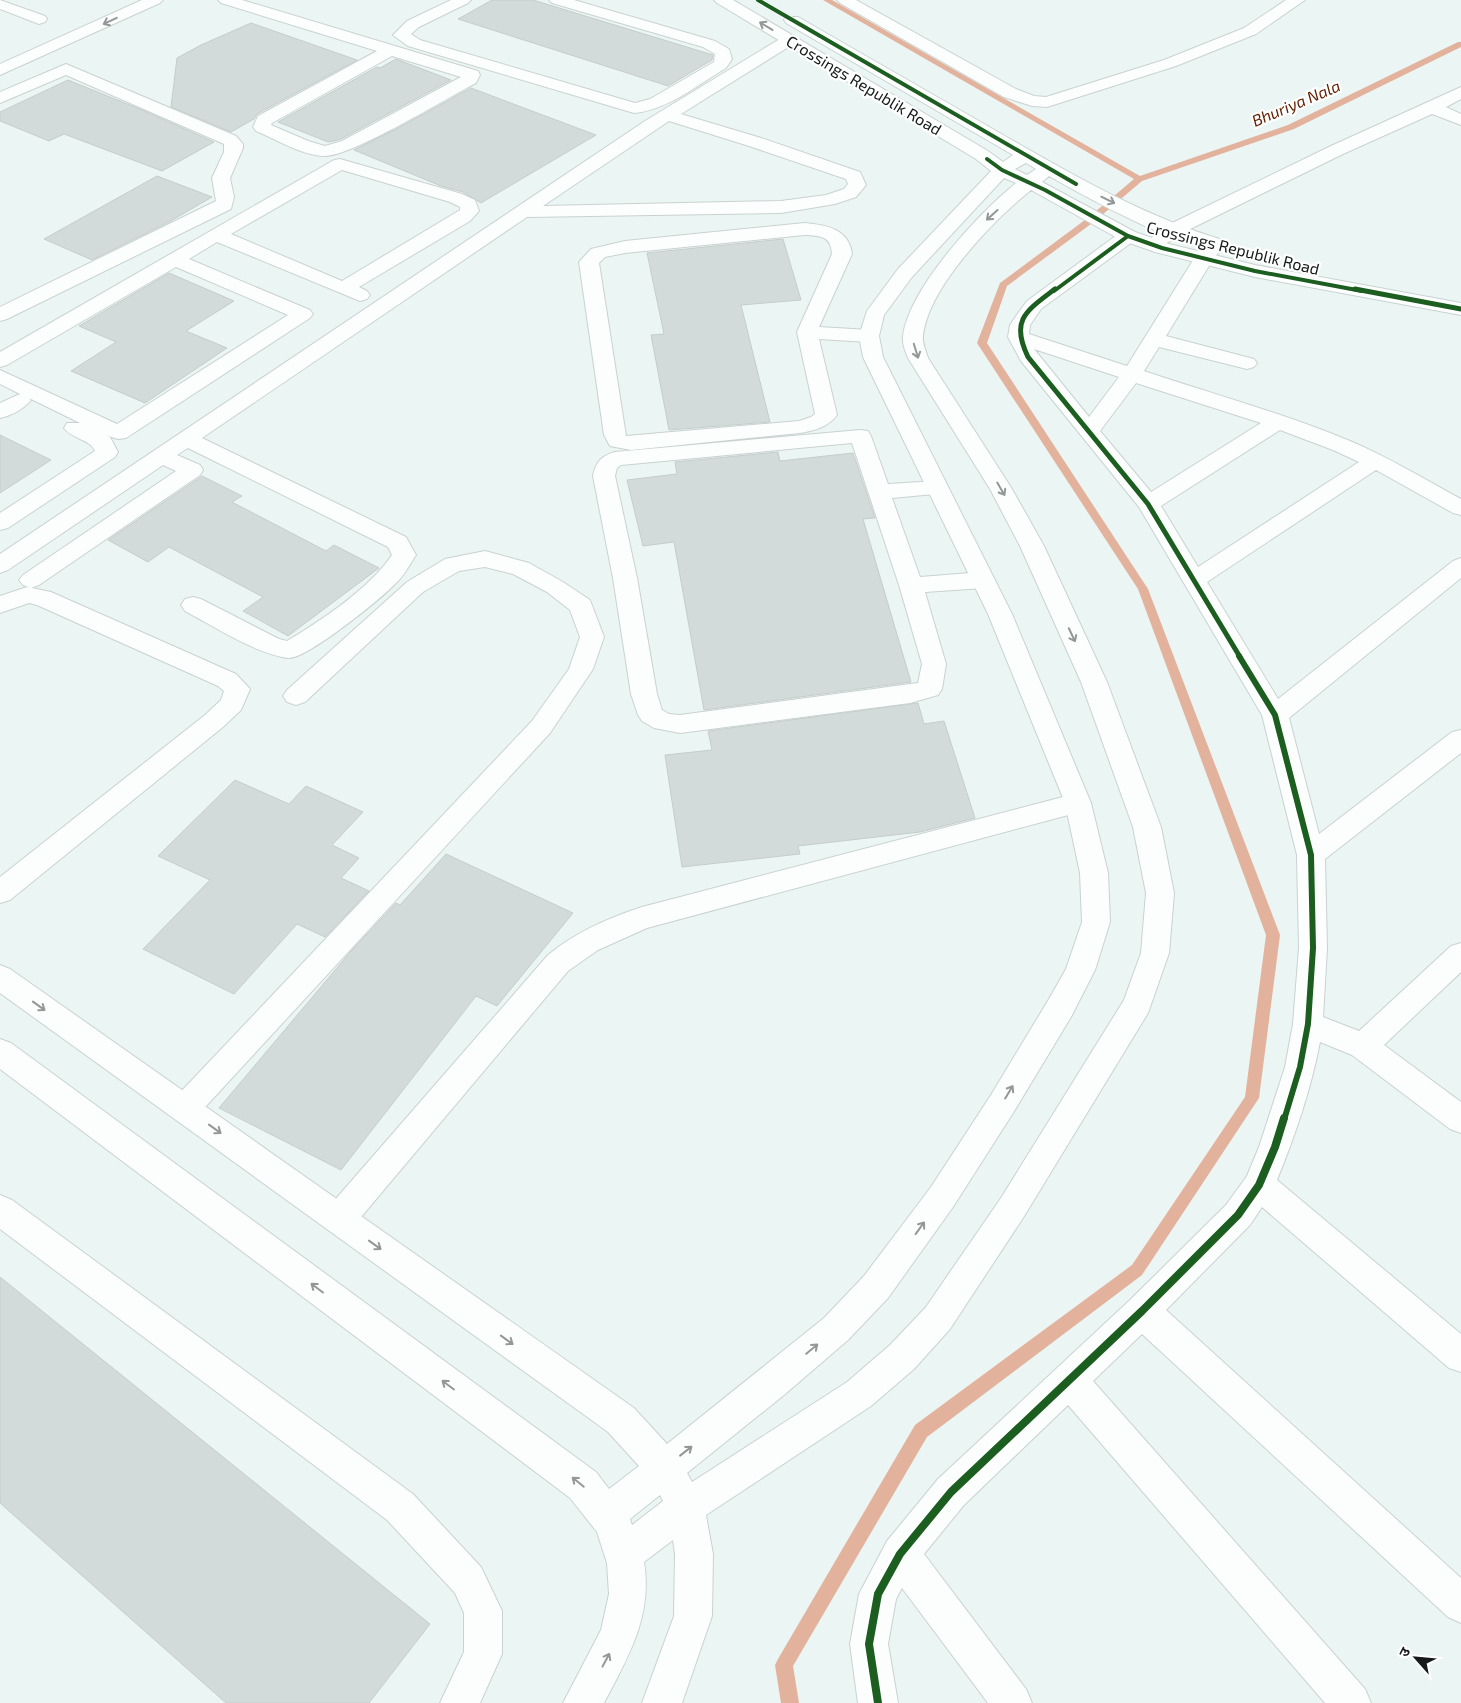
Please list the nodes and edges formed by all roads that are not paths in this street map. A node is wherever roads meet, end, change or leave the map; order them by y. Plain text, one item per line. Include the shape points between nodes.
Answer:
1 (118, 0) edge
2 (155, 0) edge
3 (226, 0) edge
4 (440, 0) edge
5 (463, 0) edge
6 (557, 0) edge
7 (722, 0) edge
8 (758, 0) edge
9 (845, 0) edge
10 (1297, 0) edge
11 (0, 4) edge
12 (102, 7) dead end
13 (386, 30) dead end
14 (34, 36) dead end
15 (789, 40) junction
16 (390, 50) junction
17 (0, 70) edge
18 (1461, 92) edge
19 (0, 98) edge
20 (1432, 108) junction
21 (667, 115) junction
22 (1461, 120) edge
23 (1002, 170) junction
24 (1039, 175) junction
25 (522, 212) junction
26 (1173, 230) junction
27 (1133, 231) junction
28 (216, 235) junction
29 (1210, 251) junction
30 (174, 259) junction
31 (344, 288) junction
32 (1461, 297) edge
33 (384, 306) junction
34 (1461, 309) edge
35 (0, 315) edge
36 (315, 318) junction
37 (346, 331) junction
38 (807, 332) junction
39 (869, 336) junction
40 (1018, 337) junction
41 (1154, 340) junction
42 (0, 361) edge
43 (1247, 363) dead end
44 (1132, 374) junction
45 (0, 376) edge
46 (0, 390) edge
47 (20, 400) junction
48 (0, 412) edge
49 (1278, 422) junction
50 (1090, 430) junction
51 (186, 439) junction
52 (218, 455) junction
53 (161, 456) junction
54 (1376, 461) junction
55 (192, 470) junction
56 (938, 488) junction
57 (879, 492) junction
58 (1148, 504) junction
59 (1461, 508) edge
60 (0, 523) edge
61 (6, 554) edge
62 (1461, 566) edge
63 (31, 580) dead end
64 (983, 580) junction
65 (1194, 580) junction
66 (911, 585) junction
67 (0, 605) edge
68 (193, 605) dead end
69 (296, 696) dead end
70 (1276, 715) junction
71 (1461, 739) edge
72 (1078, 803) junction
73 (1311, 855) junction
74 (0, 892) edge
75 (1461, 954) edge
76 (0, 977) edge
77 (1308, 1024) junction
78 (1363, 1046) junction
79 (0, 1052) edge
80 (185, 1108) junction
81 (1461, 1120) edge
82 (1259, 1185) junction
83 (0, 1210) edge
84 (340, 1220) junction
85 (1142, 1311) junction
86 (1461, 1356) edge
87 (1069, 1380) junction
88 (665, 1468) junction
89 (686, 1508) junction
90 (607, 1514) junction
91 (624, 1554) junction
92 (900, 1554) junction
93 (1461, 1604) edge
94 (460, 1703) edge
95 (583, 1703) edge
96 (662, 1703) edge
97 (878, 1703) edge
98 (1012, 1703) edge
99 (1350, 1703) edge

1 - 12 street
2 -> 17 street
3 - 16 street
4 - 13 street
5 - 6 street via 414,24 401,35 414,43 634,108 656,103 720,65 724,59 723,52 709,44
15 -> 7 street, Crossings Republik Road
8 - 24 street, Crossings Republik Road
9 - 10 street via 1010,93 1032,101 1047,102 1170,63 1250,31
11 - 14 street via 46,24
15 - 21 street
15 - 23 street, Crossings Republik Road
16 - 16 street via 264,120 262,127 302,145 325,151 348,144 470,79 472,75
18 - 20 street
19 - 35 street via 66,68 230,140 235,149 222,173 221,183 226,196 224,205
20 - 22 street
20 - 26 street
21 - 25 street
21 - 25 street via 846,173 854,176 857,185 850,193 829,200 781,207
23 - 24 street
23 - 39 street via 905,273 874,315
24 - 27 street, Crossings Republik Road
24 -> 27 street, Crossings Republik Road via 1076,184
24 -> 89 street via 987,219 960,252 922,306 912,337 918,358 1001,489 1032,546 1094,682 1147,827 1160,893 1155,953 1138,1004 1012,1208 938,1318 902,1357 859,1394
25 - 33 street
26 - 27 street
26 - 27 street
26 - 29 street
27 - 29 street, Crossings Republik Road
27 - 40 street via 1034,305 1022,320
28 - 30 street
28 - 31 street
28 - 31 street via 340,164 468,204 470,211 463,217
29 - 32 street via 1281,260
29 - 34 street, Crossings Republik Road via 1318,283
29 - 41 street
30 - 36 street
30 - 42 street
31 - 33 street
33 - 37 street
36 - 37 street
36 - 45 street via 118,434
37 - 51 street
38 - 38 street via 842,254 841,244 834,235 822,230 804,229 625,247 598,254 589,262 618,440 631,443 800,427 818,422 826,415
38 - 39 street
39 - 56 street via 873,357
40 - 44 street
40 - 50 street via 1028,357
41 - 43 street
41 - 44 street
44 - 49 street
44 - 50 street
46 - 47 street
47 - 48 street
47 - 60 street via 102,442 107,452
49 - 54 street
49 - 58 street
50 - 58 street
51 - 52 street
51 - 53 street
52 - 55 street
52 - 68 street via 398,542 404,555 389,577 325,629 290,650 271,646
53 - 55 street
53 - 61 street
54 - 59 street
54 - 65 street
55 - 63 street
56 - 57 street
56 - 64 street
57 - 66 street
57 - 66 street via 860,436 609,461 604,476 644,694 651,715 663,722 680,724 929,689 934,664
58 - 65 street
62 - 70 street
64 - 66 street
64 - 72 street
65 - 70 street
67 - 74 street via 27,595 43,598 227,680 237,689 232,704 214,721
69 - 80 street via 415,587 453,564 485,559 521,568 581,606 592,637 581,669 541,726
70 - 73 street
71 - 73 street
72 - 84 street via 642,918 598,935 558,963
88 -> 72 street via 836,1329 876,1287 942,1197 1002,1104 1080,970 1096,922 1094,873
73 - 77 street via 1313,948
75 - 78 street
76 -> 80 street
77 - 78 street
77 - 82 street via 1300,1067 1275,1147
78 - 81 street
90 -> 79 street via 583,1486
80 -> 84 street
82 - 85 street via 1238,1215
82 - 86 street
83 - 94 street via 400,1507 468,1580 483,1611 483,1654
84 -> 88 street via 621,1420
85 - 87 street
85 - 93 street
87 - 92 street via 951,1492
87 - 99 street
88 - 89 street
88 - 90 street
89 - 91 street
89 - 96 street via 694,1554 693,1616
90 - 91 street
95 -> 91 street via 619,1635 628,1594
92 - 97 street via 878,1594 869,1644
92 - 98 street

